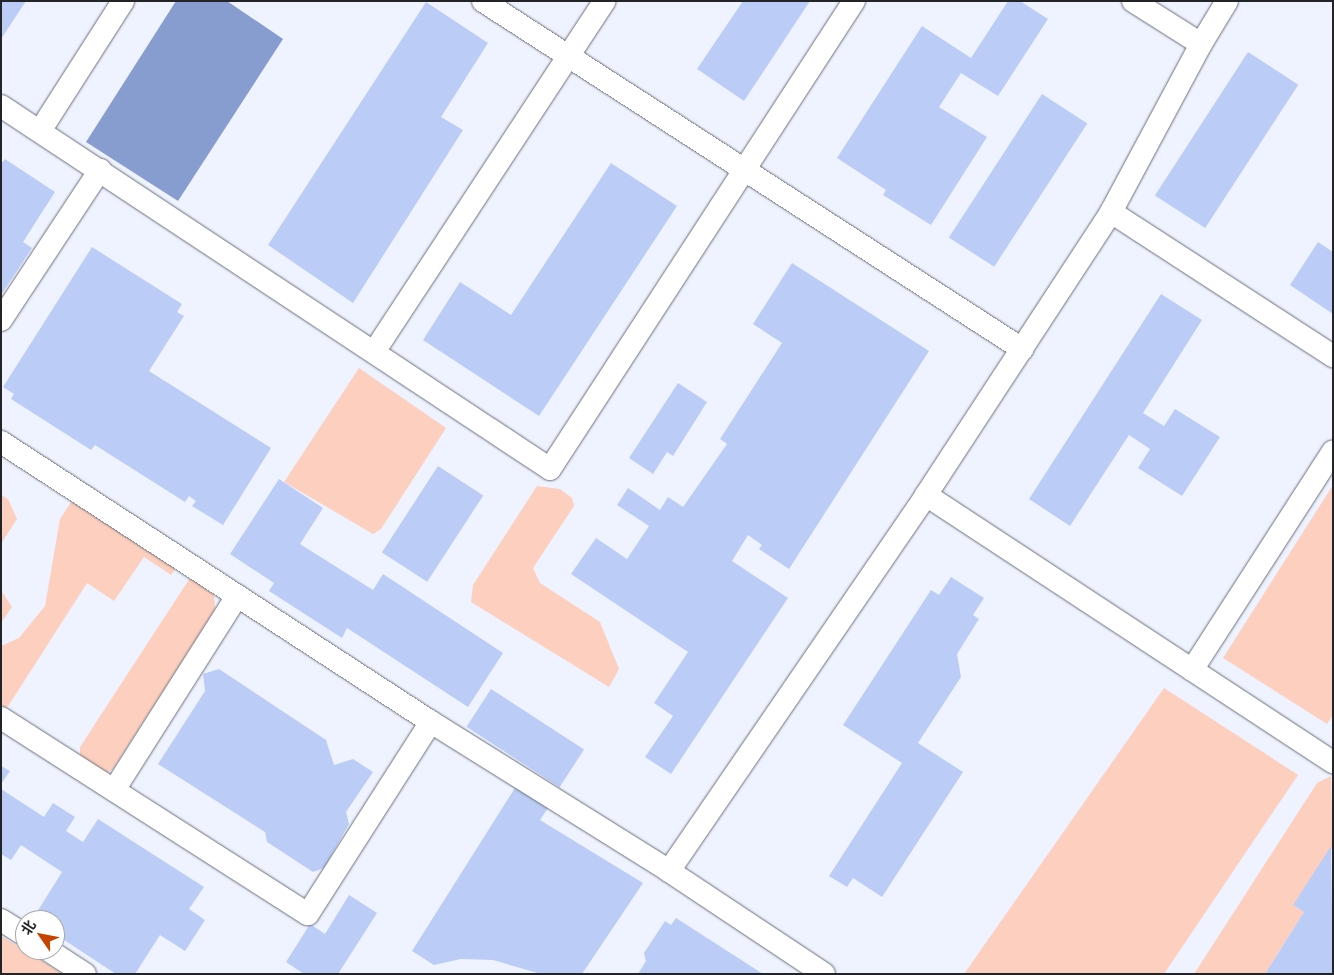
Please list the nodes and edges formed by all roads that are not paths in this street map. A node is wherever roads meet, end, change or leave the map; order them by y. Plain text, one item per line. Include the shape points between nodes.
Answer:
1 (123, 1) edge
2 (483, 1) edge
3 (604, 1) edge
4 (854, 1) edge
5 (1133, 1) edge
6 (1227, 1) edge
7 (1201, 44) junction
8 (568, 56) junction
9 (1, 106) edge
10 (40, 130) junction
11 (100, 170) junction
12 (744, 170) junction
13 (1111, 212) junction
14 (1, 320) edge
15 (1022, 349) junction
16 (374, 352) junction
17 (1333, 356) edge
18 (1, 442) edge
19 (1333, 450) edge
20 (926, 495) junction
21 (238, 596) junction
22 (1192, 670) junction
23 (1, 718) edge
24 (431, 722) junction
25 (1333, 762) edge
26 (114, 790) junction
27 (670, 871) junction
28 (1, 920) edge
29 (15, 929) edge
30 (63, 960) edge
31 (84, 974) edge
32 (824, 974) edge

1 - 10 street
2 - 8 street
3 - 8 street
4 - 12 street
5 - 7 street
6 - 7 street
7 - 13 street
8 - 12 street
8 - 16 street
9 - 10 street
10 - 11 street
11 - 14 street
11 - 16 street
12 - 15 street
12 - 16 street via 550,469
13 - 15 street
13 - 17 street
15 - 20 street
18 - 21 street
19 - 22 street
20 - 22 street
20 - 27 street
21 - 24 street
21 - 26 street
22 - 25 street
23 - 26 street
24 - 26 street via 308,914
24 - 27 street
27 - 32 street
28 - 29 street
30 - 31 street

